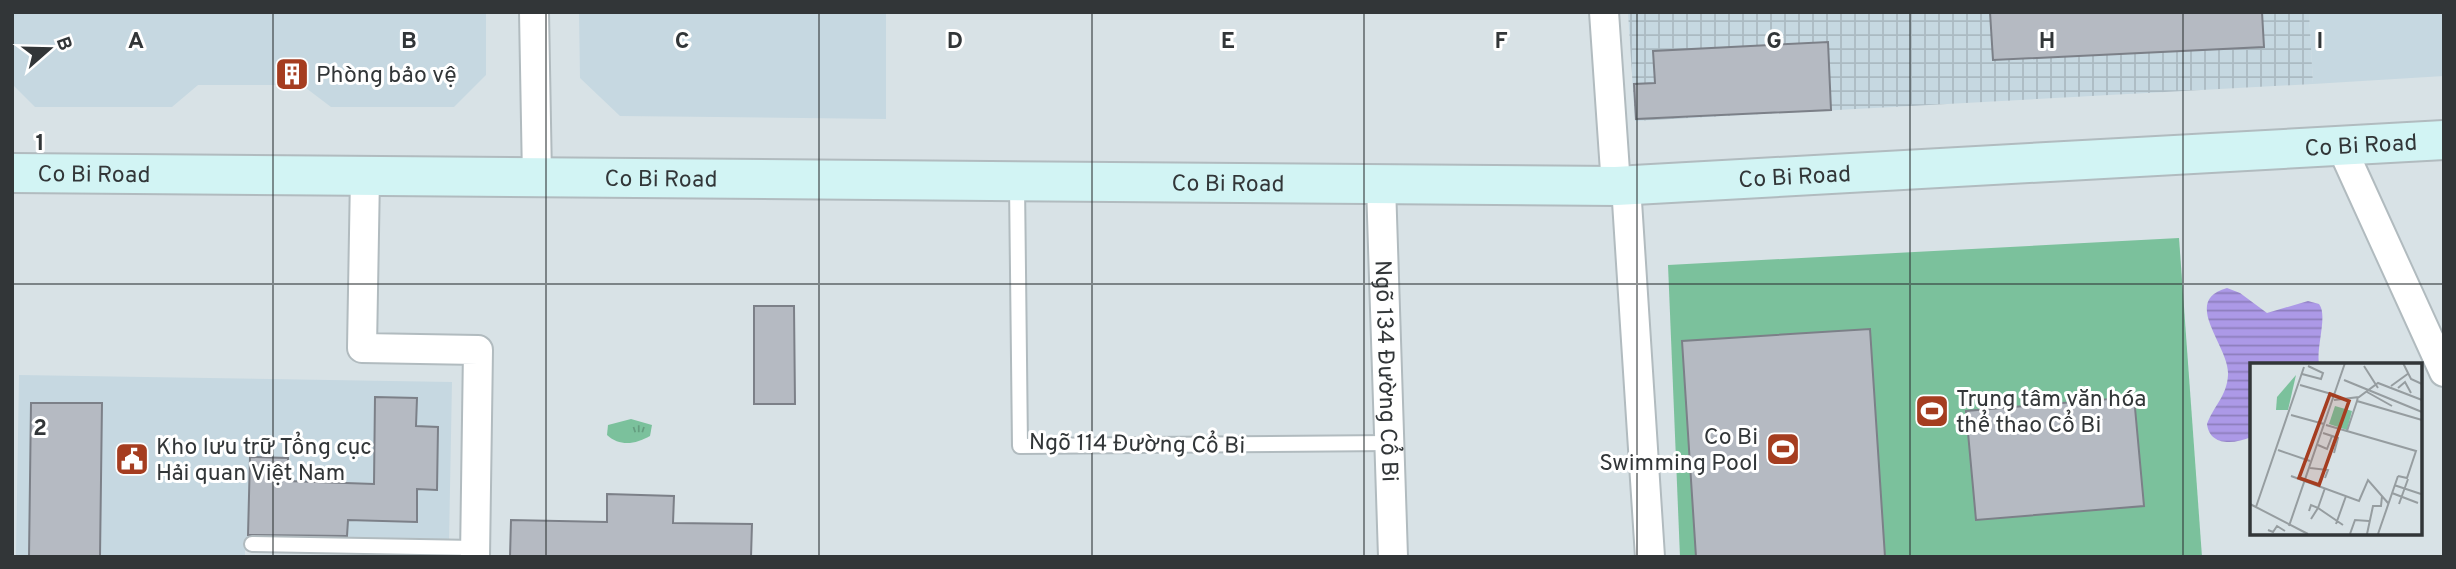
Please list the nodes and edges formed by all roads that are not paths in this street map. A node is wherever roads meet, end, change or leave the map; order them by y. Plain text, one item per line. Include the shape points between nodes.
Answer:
1 (534, 12) edge
2 (1605, 12) edge
3 (2444, 140) edge
4 (2341, 146) junction
5 (12, 173) edge
6 (365, 176) junction
7 (537, 178) junction
8 (1017, 182) junction
9 (1381, 185) junction
10 (1621, 186) junction
11 (2440, 356) edge
12 (1390, 443) junction
13 (252, 544) dead end
14 (475, 553) edge
15 (1393, 557) edge
16 (1650, 557) edge

1 - 7 street
2 - 10 street
3 - 4 main road, Co Bi Road
4 - 10 main road, Co Bi Road
4 - 11 street
5 - 6 main road, Co Bi Road
6 - 7 main road, Co Bi Road
6 - 14 street via 362,348 478,350
7 - 8 main road, Co Bi Road
8 - 9 main road, Co Bi Road
8 - 12 lane, Ngõ 114 Đường Cổ Bi via 1020,446
9 - 10 main road, Co Bi Road
9 - 12 street, Ngõ 134 Đường Cổ Bi
10 - 16 street
12 - 15 street, Ngõ 134 Đường Cổ Bi
13 - 14 lane

